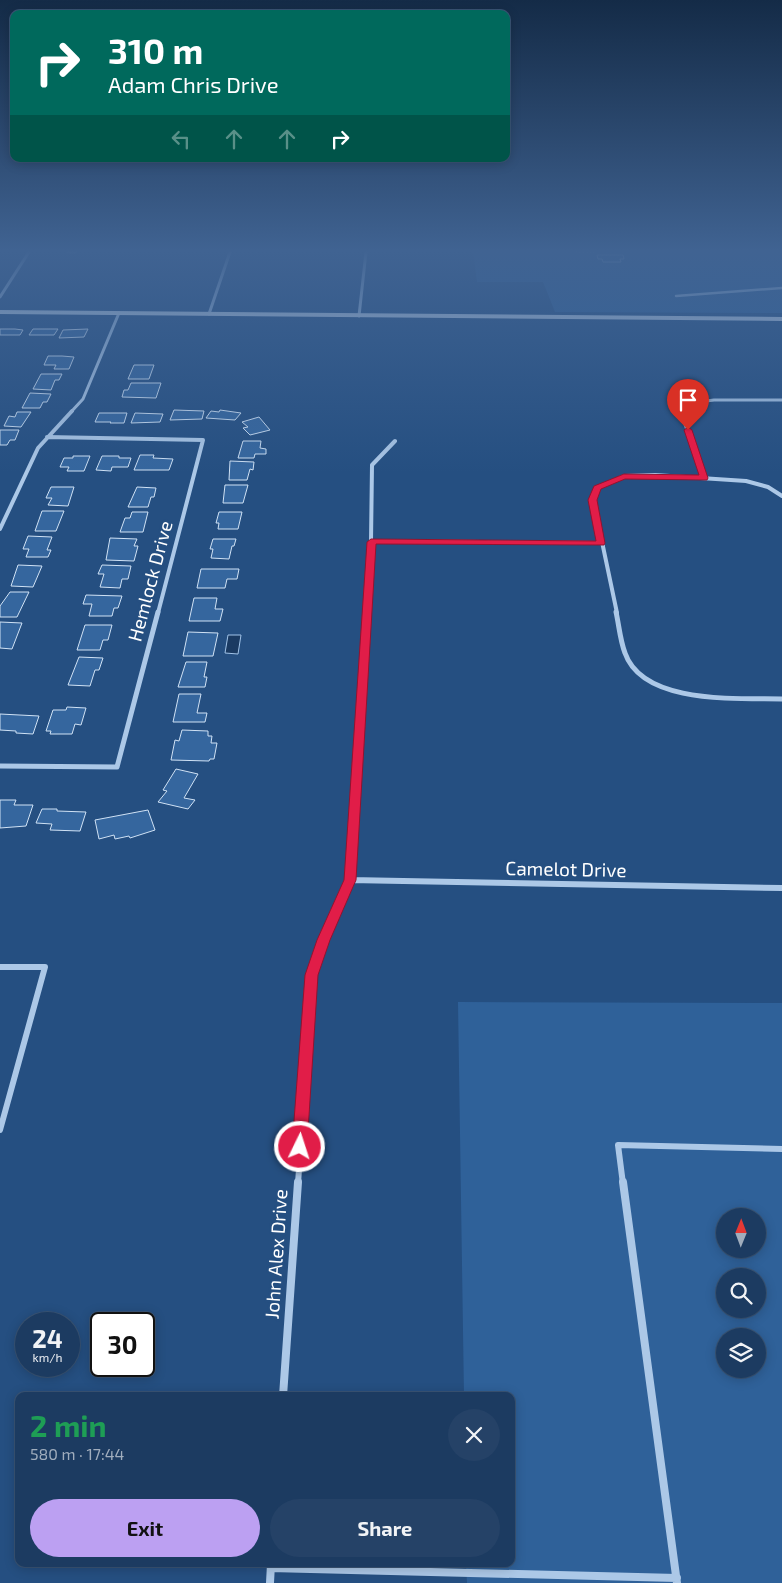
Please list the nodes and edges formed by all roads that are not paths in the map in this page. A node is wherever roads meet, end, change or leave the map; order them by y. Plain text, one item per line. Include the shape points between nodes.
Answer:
1 (114, 326) edge
2 (782, 400) edge
3 (47, 437) junction
4 (395, 442) dead end
5 (704, 478) junction
6 (782, 496) edge
7 (0, 529) edge
8 (371, 542) junction
9 (601, 543) junction
10 (782, 699) edge
11 (0, 766) edge
12 (350, 880) junction
13 (782, 888) edge
14 (0, 967) edge
15 (0, 1130) edge
16 (782, 1149) edge
17 (283, 1392) edge
18 (271, 1567) edge
19 (300, 1567) edge
20 (677, 1580) edge
21 (270, 1583) edge

1 - 3 street via 83,399
2 - 5 street via 691,403 682,414
3 - 7 street via 38,448
3 - 11 street, Hemlock Drive via 203,440 117,766
4 - 8 street, John Alex Drive via 372,465
5 - 6 street via 758,483
5 - 9 street via 624,476 597,488 592,500
8 - 9 street
8 - 12 street, John Alex Drive
9 - 10 street via 625,654 648,680 672,690 694,694
12 - 13 street, Camelot Drive
12 - 17 street, John Alex Drive via 323,940 312,975
14 - 15 street via 45,967
16 - 20 street via 618,1145
18 - 21 street
19 - 20 street

